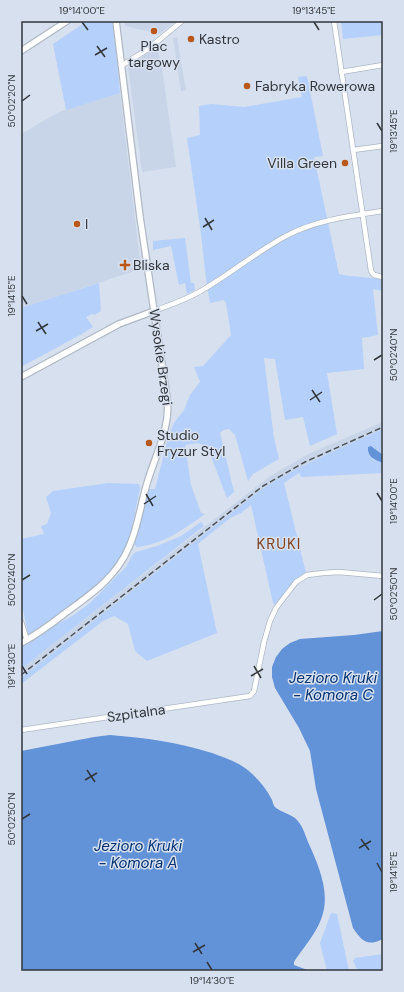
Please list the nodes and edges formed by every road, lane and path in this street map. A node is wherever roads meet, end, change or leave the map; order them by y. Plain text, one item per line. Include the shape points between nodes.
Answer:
1 (67, 21) edge
2 (116, 21) edge
3 (120, 21) edge
4 (182, 21) edge
5 (334, 21) edge
6 (119, 41) junction
7 (21, 51) edge
8 (383, 65) edge
9 (121, 66) junction
10 (341, 72) junction
11 (383, 146) edge
12 (353, 150) junction
13 (383, 211) edge
14 (363, 214) junction
15 (383, 277) edge
16 (154, 310) junction
17 (21, 377) edge
18 (383, 576) edge
19 (21, 622) edge
20 (27, 640) junction
21 (21, 643) edge
22 (21, 730) edge

1 - 7 street
2 - 6 street, Wysokie Brzegi
3 - 6 street, Wysokie Brzegi
4 - 9 street via 148,49
5 - 10 street
6 - 9 street, Wysokie Brzegi
8 - 10 street
9 - 16 street, Wysokie Brzegi
10 - 12 street
11 - 12 street
12 - 14 street
13 - 14 street
14 - 15 street via 371,272
14 - 16 street via 308,226 287,236 199,292
16 - 17 street via 119,324
16 - 20 street, Wysokie Brzegi via 168,414 146,484 136,529 115,571 102,586
18 - 22 street, Szpitalna via 339,572 307,575 296,582 276,608 270,621 254,691 250,696
19 - 20 street
20 - 21 street, Wysokie Brzegi

